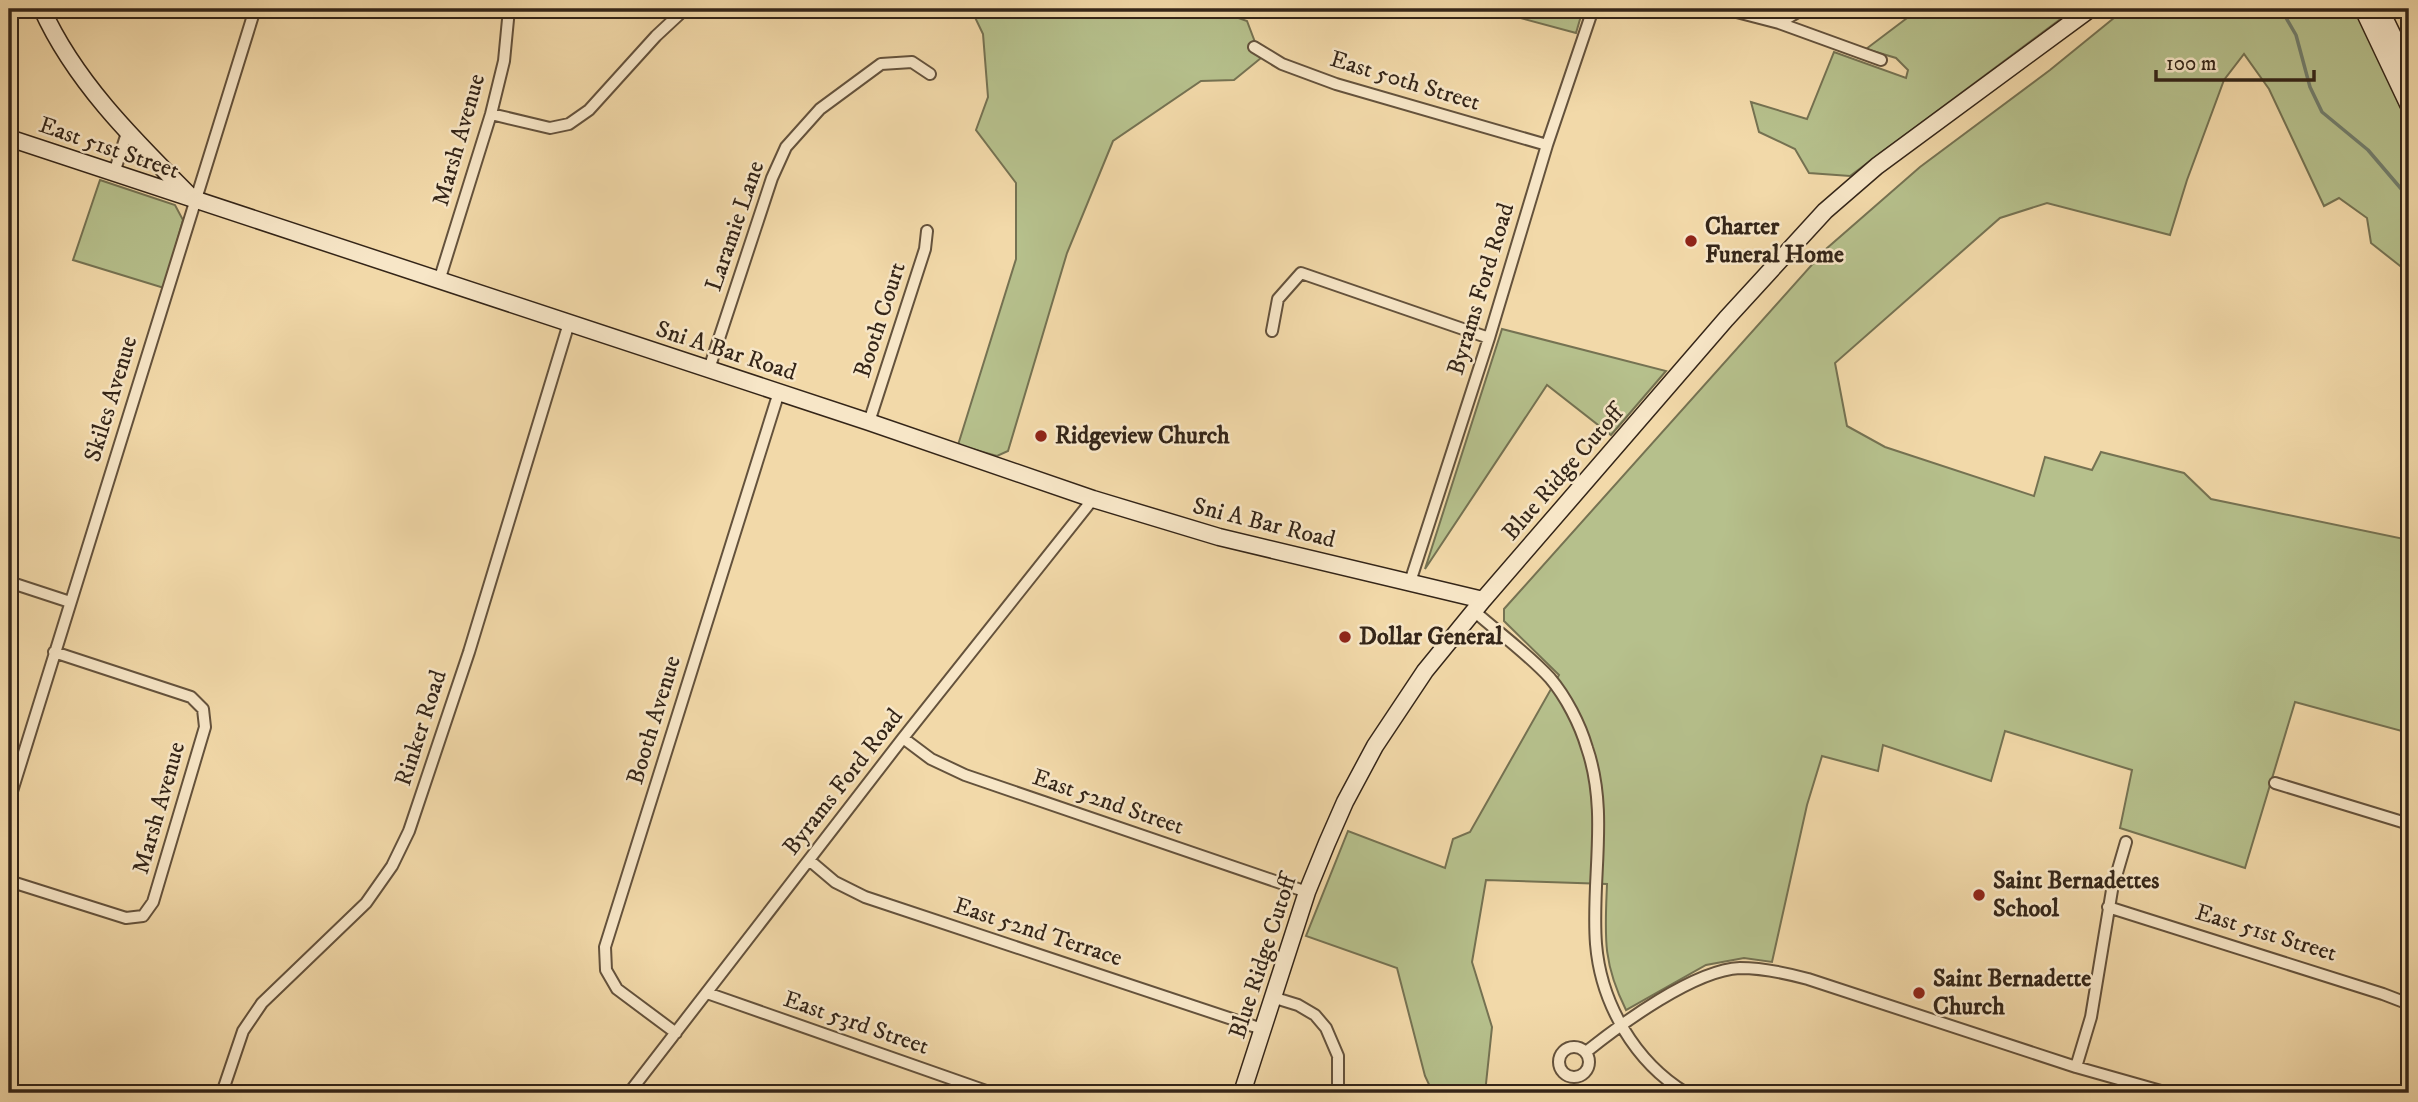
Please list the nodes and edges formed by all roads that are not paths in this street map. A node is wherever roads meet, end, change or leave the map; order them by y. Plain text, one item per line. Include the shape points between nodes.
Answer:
1 (42, 9) edge
2 (255, 9) edge
3 (509, 9) edge
4 (685, 9) edge
5 (1593, 9) edge
6 (1724, 9) edge
7 (1803, 9) edge
8 (2090, 9) edge
9 (2363, 9) edge
10 (2381, 9) edge
11 (1779, 23) junction
12 (1254, 47) dead end
13 (1881, 60) dead end
14 (2409, 69) edge
15 (930, 74) dead end
16 (2409, 106) edge
17 (491, 114) junction
18 (127, 133) junction
19 (9, 138) edge
20 (1547, 145) junction
21 (114, 173) junction
22 (195, 200) junction
23 (927, 231) dead end
24 (439, 281) junction
25 (569, 323) junction
26 (1272, 331) dead end
27 (1489, 338) junction
28 (709, 369) junction
29 (779, 392) junction
30 (869, 422) junction
31 (1093, 499) junction
32 (9, 582) edge
33 (1410, 582) junction
34 (70, 602) junction
35 (1479, 605) junction
36 (54, 652) junction
37 (903, 738) junction
38 (2275, 783) dead end
39 (9, 801) edge
40 (2409, 824) edge
41 (2126, 842) dead end
42 (809, 860) junction
43 (9, 881) edge
44 (1307, 892) junction
45 (2108, 907) junction
46 (707, 993) junction
47 (1272, 997) junction
48 (2409, 1004) edge
49 (1620, 1023) junction
50 (1262, 1029) junction
51 (676, 1033) junction
52 (1586, 1052) dead end
53 (2076, 1067) junction
54 (222, 1093) edge
55 (629, 1093) edge
56 (992, 1093) edge
57 (1242, 1093) edge
58 (1339, 1093) edge
59 (1686, 1093) edge
60 (2168, 1093) edge

1 - 18 main road, Sni A Bar Road via 85,80
2 - 22 street, Skiles Avenue
3 - 17 street, Marsh Avenue via 504,61
4 - 17 street via 589,110 569,124 550,128
5 - 20 street, Byrams Ford Road
6 - 11 street
7 - 11 street
8 - 35 main road, Blue Ridge Cutoff via 1877,166 1825,211
9 - 16 main road
10 - 14 main road
11 - 13 street
12 - 20 street, East 50th Street via 1282,64 1336,84
15 - 28 street, Laramie Lane via 912,62 881,64 820,109 786,147
17 - 24 street, Marsh Avenue
18 - 21 street
18 - 22 main road, Sni A Bar Road
19 - 21 main road, East 51st Street
20 - 27 street, Byrams Ford Road
21 - 22 main road, East 51st Street
22 - 24 main road, Sni A Bar Road
22 - 34 street, Skiles Avenue
23 - 30 street, Booth Court
24 - 25 main road, Sni A Bar Road
25 - 28 main road, Sni A Bar Road
25 - 54 street, Rinker Road via 409,831 366,903 262,1003 243,1031
26 - 27 street via 1278,299 1301,273
27 - 33 street, Byrams Ford Road
28 - 29 main road, Sni A Bar Road
29 - 30 main road, Sni A Bar Road
29 - 51 street, Booth Avenue via 605,947 606,970 617,989
30 - 31 main road, Sni A Bar Road
31 - 33 main road, Sni A Bar Road via 1219,537
31 - 37 street, Byrams Ford Road
32 - 34 street
33 - 35 main road, Sni A Bar Road
34 - 36 street, Skiles Avenue
35 - 44 main road, Blue Ridge Cutoff via 1424,671 1375,746 1345,802
35 - 49 street, Sni A Bar Road via 1550,679 1572,712 1587,748 1599,817 1596,944 1603,984
36 - 39 street, Skiles Avenue
36 - 43 street, Marsh Avenue via 191,697 206,718 150,910 126,918
37 - 42 street, Byrams Ford Road
37 - 44 street, East 52nd Street via 931,759 965,775
38 - 40 street
41 - 45 street
42 - 46 street, Byrams Ford Road
42 - 50 street, East 52nd Terrace via 835,882 865,897
44 - 47 main road, Blue Ridge Cutoff
45 - 48 street, East 51st Street
45 - 53 street via 2096,993
46 - 51 street, Byrams Ford Road
46 - 56 street, East 53rd Street
47 - 50 main road, Blue Ridge Cutoff
47 - 58 street via 1298,1005 1326,1028 1338,1056
49 - 52 street
49 - 53 street via 1708,975 1738,968 1772,970
49 - 59 street via 1640,1055
50 - 57 main road, Blue Ridge Cutoff
51 - 55 street, Byrams Ford Road
53 - 60 street

